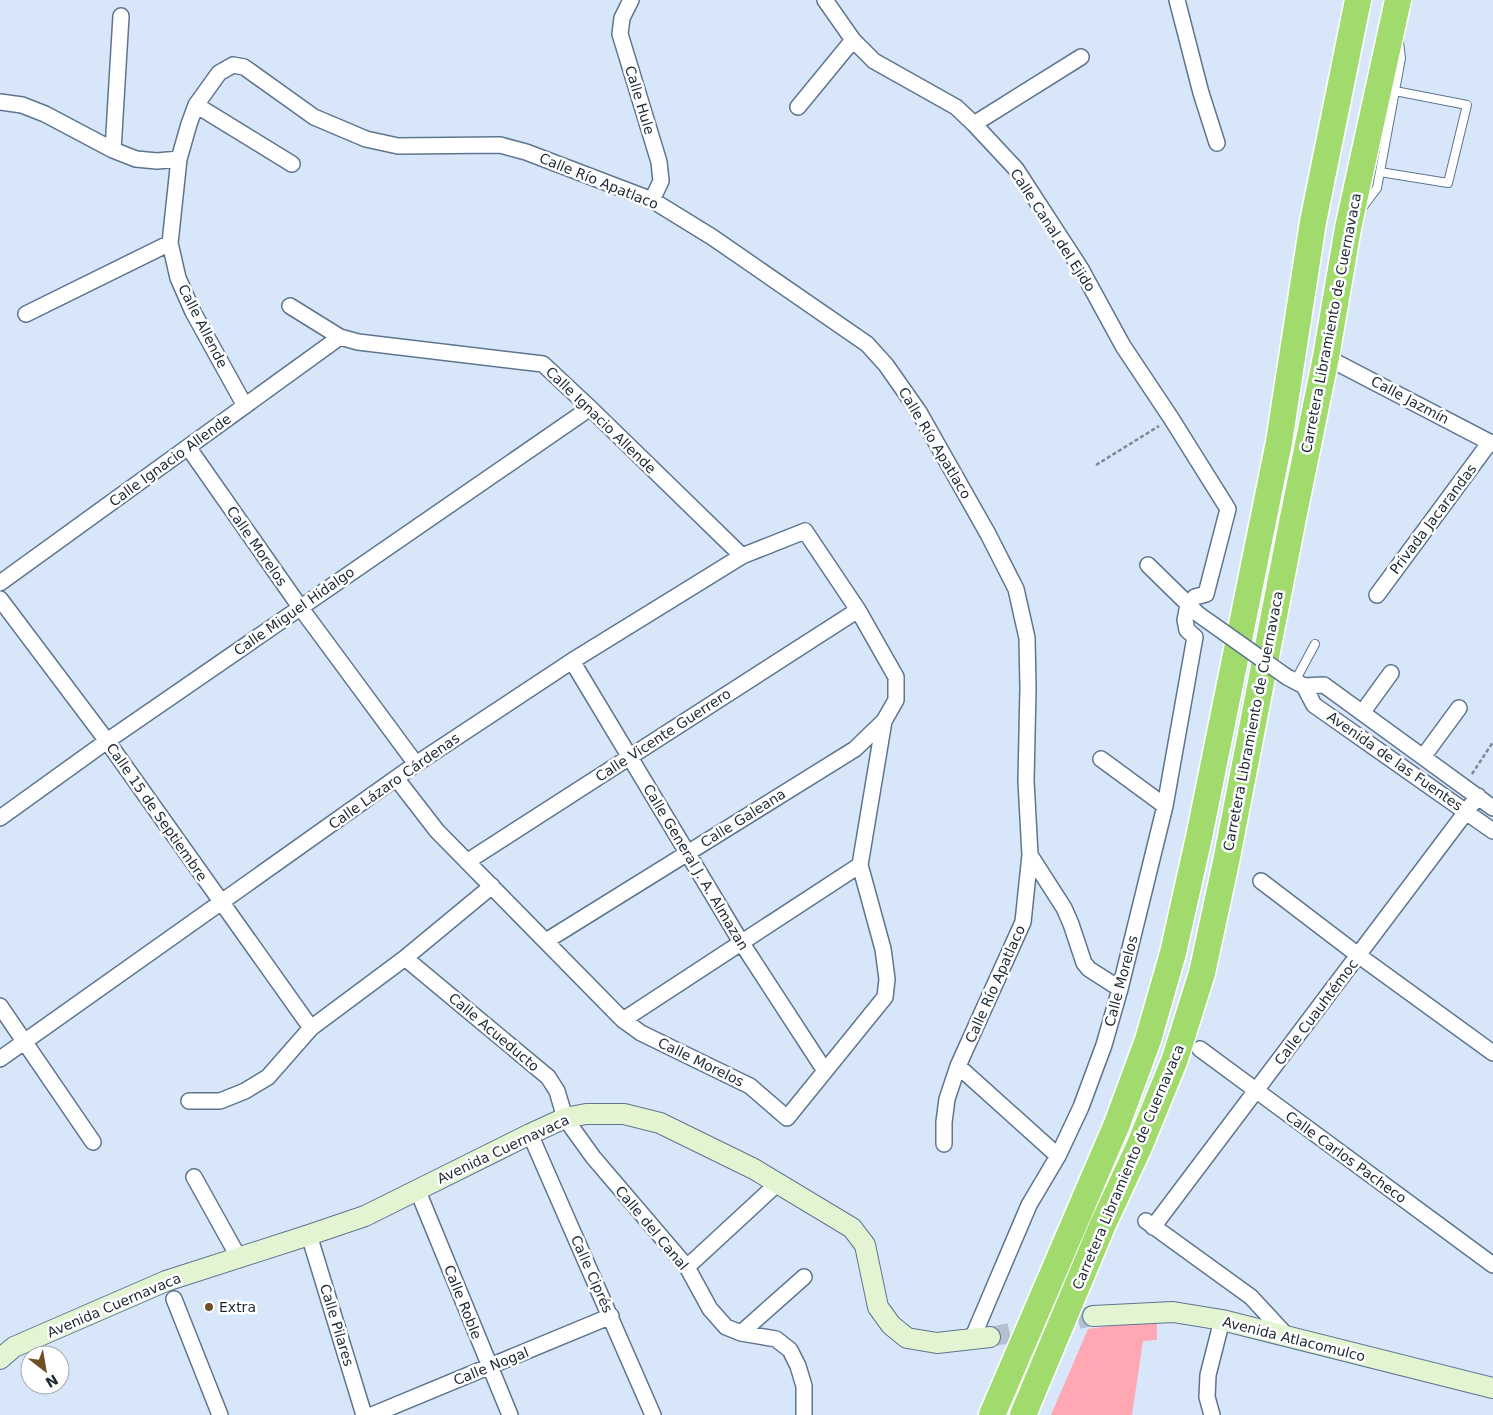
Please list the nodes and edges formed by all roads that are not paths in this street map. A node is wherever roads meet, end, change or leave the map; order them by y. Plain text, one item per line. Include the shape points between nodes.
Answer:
1 (631, 0) edge
2 (825, 0) edge
3 (1177, 0) edge
4 (1358, 0) edge
5 (1397, 6) edge
6 (121, 16) dead end
7 (853, 40) junction
8 (1081, 57) dead end
9 (1395, 91) junction
10 (0, 102) edge
11 (196, 106) junction
12 (798, 107) dead end
13 (974, 124) junction
14 (1217, 143) dead end
15 (114, 150) junction
16 (179, 159) junction
17 (292, 164) dead end
18 (1380, 172) junction
19 (652, 200) junction
20 (1348, 228) junction
21 (170, 243) junction
22 (290, 306) dead end
23 (26, 314) dead end
24 (340, 337) junction
25 (1326, 357) junction
26 (245, 406) junction
27 (590, 408) junction
28 (1492, 443) edge
29 (188, 447) junction
30 (742, 556) junction
31 (1148, 565) dead end
32 (0, 583) edge
33 (1376, 595) dead end
34 (0, 599) edge
35 (300, 607) junction
36 (858, 610) junction
37 (1193, 610) junction
38 (1314, 644) dead end
39 (572, 661) junction
40 (1391, 673) dead end
41 (1295, 681) junction
42 (1459, 708) dead end
43 (1362, 713) junction
44 (884, 721) junction
45 (107, 741) junction
46 (630, 756) junction
47 (1424, 757) junction
48 (1101, 759) dead end
49 (416, 764) junction
50 (396, 778) junction
51 (1478, 796) junction
52 (1165, 806) junction
53 (1493, 808) edge
54 (1467, 812) junction
55 (0, 818) edge
56 (1493, 831) edge
57 (687, 853) junction
58 (1030, 855) junction
59 (468, 861) junction
60 (860, 865) junction
61 (1261, 881) dead end
62 (492, 886) junction
63 (221, 902) junction
64 (546, 941) junction
65 (741, 942) junction
66 (1358, 955) junction
67 (405, 958) junction
68 (1120, 989) junction
69 (0, 1006) edge
70 (623, 1020) junction
71 (312, 1028) junction
72 (25, 1042) junction
73 (1200, 1049) dead end
74 (1493, 1053) edge
75 (0, 1059) edge
76 (958, 1066) junction
77 (826, 1071) junction
78 (1256, 1091) junction
79 (189, 1101) dead end
80 (565, 1118) junction
81 (530, 1134) junction
82 (94, 1142) dead end
83 (944, 1144) dead end
84 (1058, 1156) junction
85 (194, 1177) dead end
86 (778, 1183) junction
87 (417, 1189) junction
88 (309, 1236) junction
89 (239, 1258) junction
90 (1493, 1265) edge
91 (687, 1267) junction
92 (804, 1277) dead end
93 (174, 1299) dead end
94 (611, 1316) junction
95 (1093, 1316) tunnel mouth
96 (1222, 1320) junction
97 (741, 1332) junction
98 (1288, 1337) junction
99 (981, 1338) joint
100 (0, 1359) edge
101 (489, 1367) junction
102 (1493, 1388) edge
103 (220, 1415) edge
104 (364, 1415) edge
105 (372, 1415) edge
106 (510, 1415) edge
107 (653, 1415) edge
108 (804, 1415) edge
109 (992, 1415) edge
110 (1023, 1415) edge
111 (1212, 1415) edge

1 - 19 street, Calle Hule via 622,18 620,34 659,162 661,181
2 - 7 street, Calle Canal del Ejido
3 - 14 street
4 - 109 highway, Carretera Libramiento de Cuernavaca via 1313,222 1278,442 1174,953 1148,1040 1117,1124
5 - 9 lane via 1401,58
5 - 20 highway, Carretera Libramiento de Cuernavaca
6 - 15 street
7 - 12 street
7 - 13 street, Calle Canal del Ejido via 874,61 956,107
8 - 13 street
9 - 18 lane
9 - 18 lane via 1467,105 1448,183
10 - 15 street via 22,105 45,114
11 - 16 street
11 - 17 street
11 - 19 street, Calle Río Apatlaco via 219,73 233,65 244,67 314,117 366,139 398,146 500,146 526,152
13 - 37 street, Calle Canal del Ejido via 1016,169 1081,269 1123,346 1228,509 1206,594 1195,597
15 - 16 street via 136,159
16 - 21 street
18 - 20 lane via 1377,188
19 - 58 street, Calle Río Apatlaco via 712,237 867,344 920,412 1016,589 1027,638 1026,781
20 - 25 highway, Carretera Libramiento de Cuernavaca
21 - 23 street
21 - 26 street, Calle Allende via 178,278 193,312
22 - 24 street, Calle Ignacio Allende
24 - 26 street, Calle Ignacio Allende
24 - 27 street, Calle Ignacio Allende via 358,342 543,364
25 - 28 street, Calle Jazmín
25 - 110 highway, Carretera Libramiento de Cuernavaca via 1202,973 1176,1059
26 - 29 street, Calle Ignacio Allende
27 - 30 street, Calle Ignacio Allende
27 - 35 street, Calle Miguel Hidalgo
28 - 33 street, Privada Jacarandas
29 - 32 street, Calle Ignacio Allende
29 - 35 street, Calle Morelos
30 - 36 street, Calle Lázaro Cárdenas via 805,531
30 - 39 street, Calle Lázaro Cárdenas
31 - 37 street
34 - 45 street, Calle 15 de Septiembre
35 - 45 street, Calle Miguel Hidalgo
35 - 49 street, Calle Morelos
36 - 44 street via 896,677 896,700
36 - 46 street, Calle Vicente Guerrero
37 - 41 street, bridge
37 - 52 street, Calle Morelos via 1185,620 1195,637
38 - 41 lane
39 - 46 street, Calle General J. A. Almazan
39 - 49 street, Calle Lázaro Cárdenas
40 - 43 street
41 - 43 street, Avenida de las Fuentes via 1324,685
41 - 54 street, Avenida de las Fuentes via 1314,705
42 - 47 street
43 - 47 street, Avenida de las Fuentes
44 - 57 street, Calle Galeana via 855,749
44 - 60 street, Calle Morelos
45 - 55 street, Calle Miguel Hidalgo
45 - 63 street, Calle 15 de Septiembre
46 - 57 street, Calle General J. A. Almazan
46 - 59 street, Calle Vicente Guerrero
47 - 51 street, Avenida de las Fuentes
48 - 52 street
49 - 50 street, Calle Lázaro Cárdenas
50 - 59 street, Calle Morelos via 437,831
50 - 63 street, Calle Lázaro Cárdenas
51 - 53 street, Avenida de las Fuentes
51 - 54 street, Calle Cuauhtémoc
52 - 68 street, Calle Morelos
54 - 56 street, Avenida de las Fuentes
54 - 66 street, Calle Cuauhtémoc
57 - 64 street, Calle Galeana
57 - 65 street, Calle General J. A. Almazan
58 - 68 street via 1064,908 1084,963 1089,970
58 - 76 street, Calle Río Apatlaco via 1023,922
59 - 62 street, Calle Morelos
60 - 65 street
60 - 77 street, Calle Morelos via 883,949 887,979 885,997
61 - 66 street
62 - 64 street, Calle Morelos
62 - 67 street
63 - 71 street, Calle 15 de Septiembre
63 - 72 street, Calle Lázaro Cárdenas
64 - 70 street, Calle Morelos
65 - 70 street
65 - 77 street, Calle General J. A. Almazan
66 - 74 street
66 - 78 street, Calle Cuauhtémoc
67 - 71 street
67 - 80 street, Calle Acueducto via 548,1077
68 - 84 street, Calle Morelos via 1081,1107
69 - 72 street
70 - 77 street, Calle Morelos via 641,1034 750,1086 787,1118
71 - 79 street via 268,1076 245,1091 220,1101
72 - 75 street, Calle Lázaro Cárdenas
72 - 82 street
73 - 78 street, Calle Carlos Pacheco
76 - 83 street, Calle Río Apatlaco via 947,1099
76 - 84 street
78 - 90 street, Calle Carlos Pacheco
78 - 98 street, Calle Cuauhtémoc via 1150,1224 1251,1297
80 - 81 main road, Avenida Cuernavaca
80 - 86 main road, Avenida Cuernavaca via 586,1114 624,1114 660,1123
80 - 91 street, Calle del Canal via 592,1157
81 - 87 main road, Avenida Cuernavaca
81 - 94 street, Calle Ciprés
84 - 99 street, Calle Morelos via 1029,1205
85 - 89 street
86 - 91 street
86 - 99 main road, Avenida Cuernavaca via 852,1228 865,1245 878,1307 891,1325 908,1338 937,1343
87 - 88 main road, Avenida Cuernavaca via 365,1216
87 - 101 street, Calle Roble
88 - 89 main road, Avenida Cuernavaca
88 - 104 street, Calle Pilares
89 - 100 main road, Avenida Cuernavaca via 166,1280 14,1347
91 - 97 street, Calle del Canal via 710,1309 726,1327
92 - 97 street
93 - 103 street
94 - 101 street, Calle Nogal
94 - 107 street, Calle Ciprés
95 - 96 main road, Avenida Atlacomulco via 1172,1312
96 - 98 main road, Avenida Atlacomulco
96 - 111 street via 1208,1374 1207,1397
97 - 108 street, Calle del Canal via 776,1339 790,1350 804,1386
98 - 102 main road, Avenida Atlacomulco
101 - 105 street, Calle Nogal
101 - 106 street, Calle Roble

